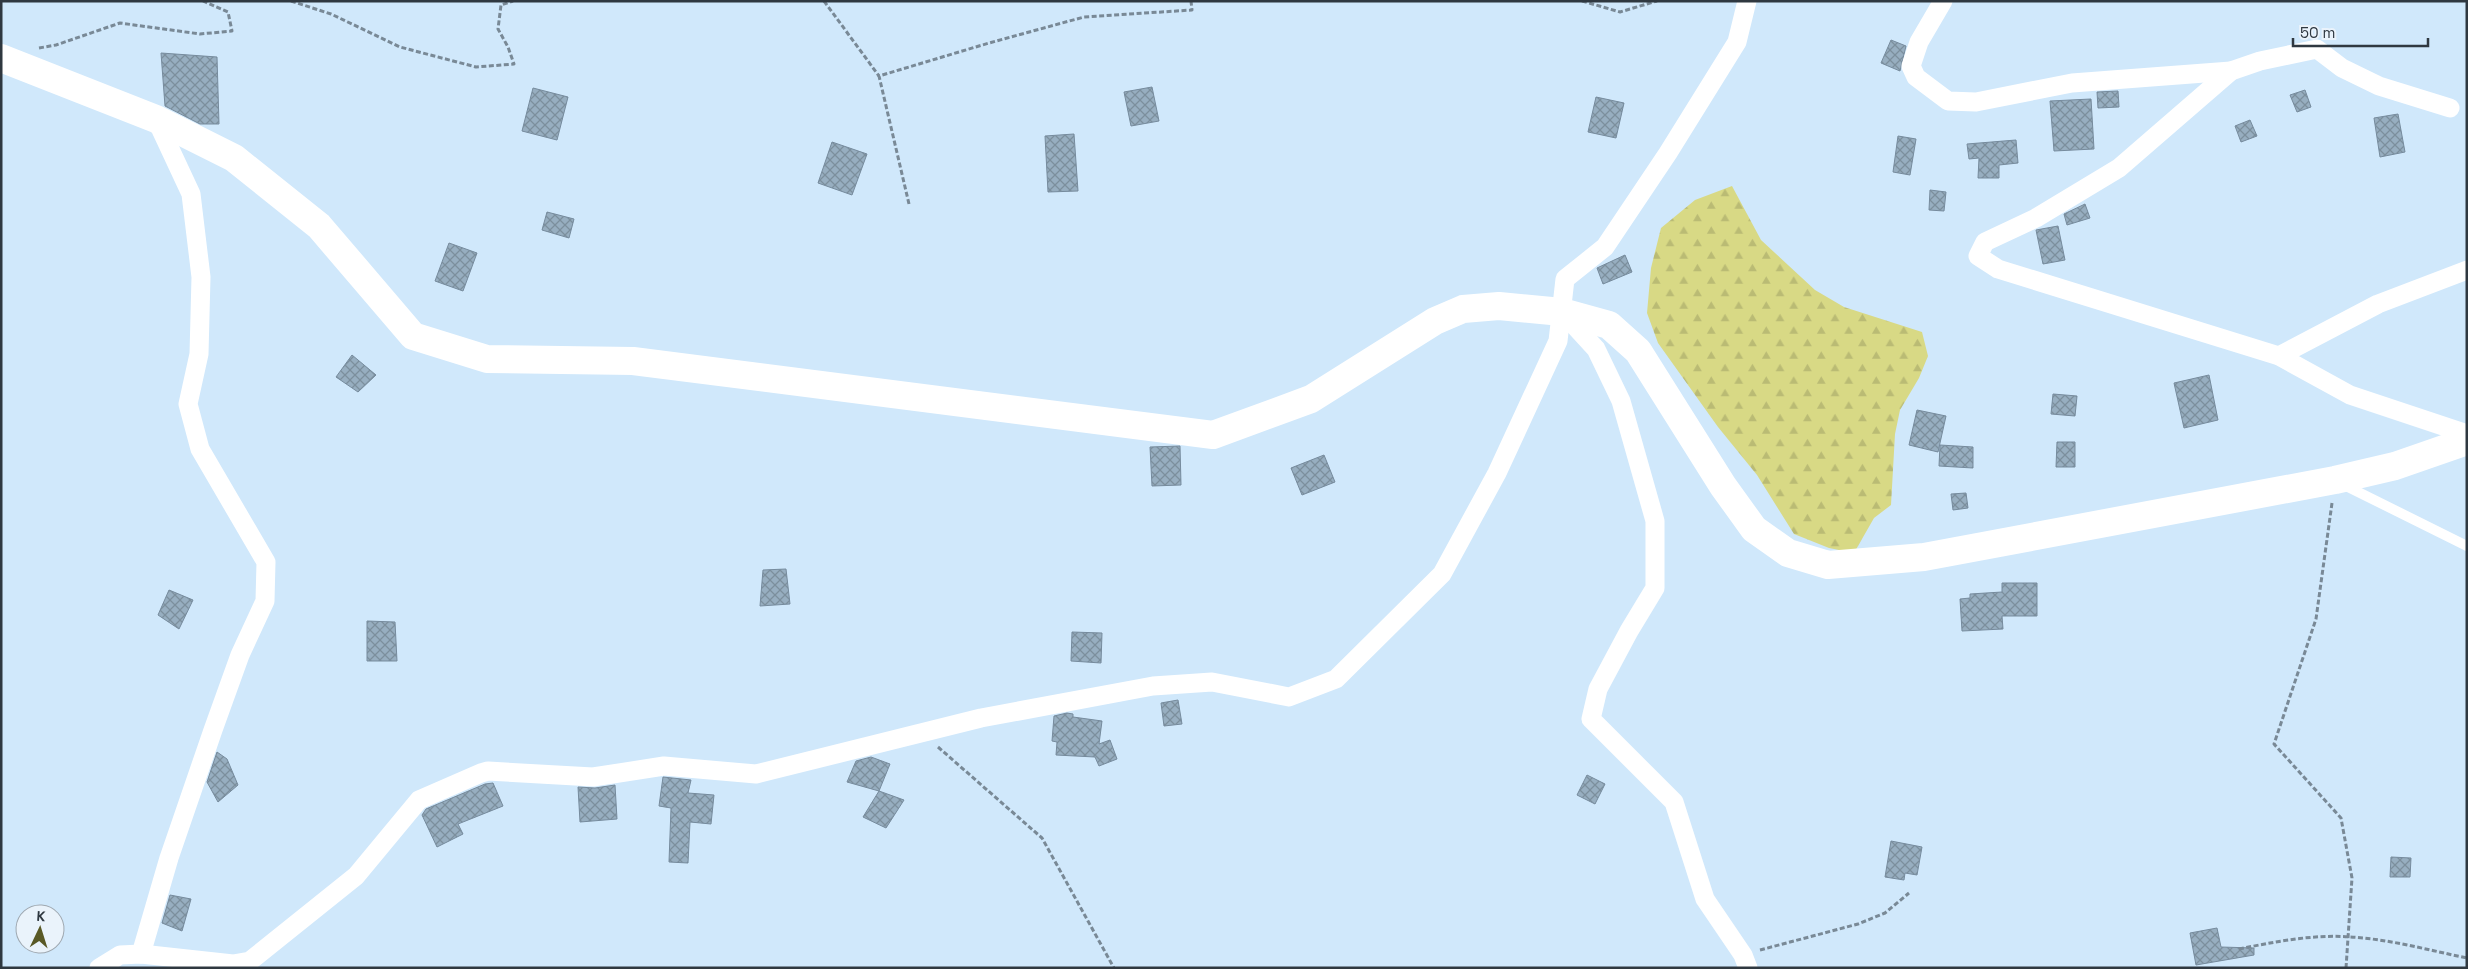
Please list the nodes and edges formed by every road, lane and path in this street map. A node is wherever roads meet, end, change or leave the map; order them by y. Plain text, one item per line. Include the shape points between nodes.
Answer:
1 (203, 1) edge
2 (291, 1) edge
3 (513, 1) edge
4 (824, 1) edge
5 (1191, 1) edge
6 (1582, 1) edge
7 (1657, 1) edge
8 (1747, 1) edge
9 (1943, 1) edge
10 (38, 48) dead end
11 (1, 58) edge
12 (2230, 71) junction
13 (879, 76) junction
14 (2450, 108) dead end
15 (156, 119) junction
16 (909, 204) dead end
17 (2467, 270) edge
18 (1562, 312) junction
19 (2279, 356) junction
20 (2467, 434) edge
21 (2467, 441) edge
22 (2335, 480) junction
23 (2467, 546) edge
24 (921, 733) junction
25 (1909, 893) dead end
26 (2348, 936) junction
27 (2239, 949) dead end
28 (141, 954) junction
29 (2467, 958) edge
30 (1745, 961) edge
31 (251, 964) edge
32 (99, 968) edge
33 (1114, 968) edge
34 (2346, 968) edge

1 - 10 path via 228,12 232,31 200,34 120,23
2 - 3 path via 331,14 400,47 476,67 514,64 498,29 501,5
4 - 13 path
5 - 13 path via 1192,10 1084,18
6 - 7 path via 1620,12
8 - 18 street via 1737,42 1668,153 1605,247 1566,279
9 - 12 street via 1919,42 1911,66 1916,77 1948,101 1976,102 2072,83
11 - 15 street
12 - 14 street via 2317,49 2342,68 2379,86
12 - 19 street via 2119,168 2036,218 1985,242 1978,256 1998,269
13 - 16 path
15 - 18 street via 234,158 319,226 413,336 487,360 633,361 1213,435 1311,399 1435,321 1463,309 1499,306
15 - 28 street via 191,194 200,268 199,354 188,404 200,449 266,562 265,601 240,655 213,730 169,858
17 - 19 street via 2378,304
18 - 22 street via 1609,325 1638,350 1722,486 1754,529 1788,552 1828,565 1924,557
18 - 24 street via 1558,341 1497,472 1442,574 1336,679 1289,697 1212,682 1153,686 981,718
18 - 30 street via 1596,349 1621,401 1655,521 1655,588 1598,689 1590,719 1674,802 1705,899
19 - 20 street via 2350,395
21 - 22 street via 2396,466
22 - 23 lane
22 - 26 path via 2316,619 2274,744 2341,818 2352,878
24 - 31 street via 756,774 664,766 592,776 481,773 420,800 356,876
24 - 33 path via 1042,838
25 - 30 path via 1885,913
26 - 27 path via 2278,941
26 - 29 path
26 - 34 path
28 - 31 street
28 - 32 street via 120,955

